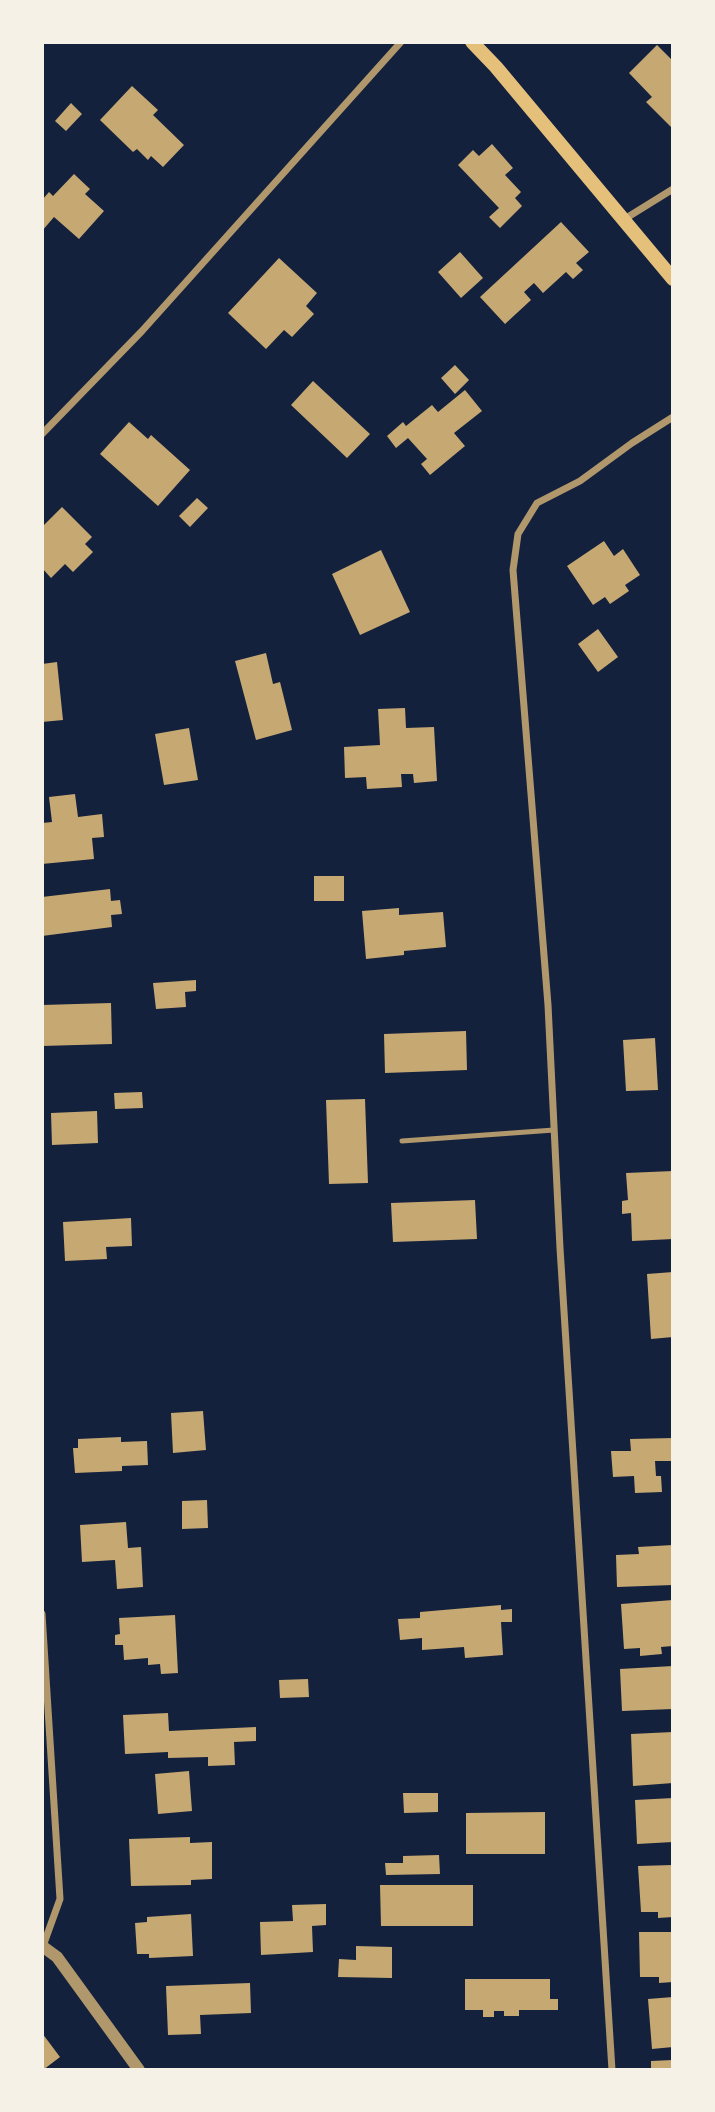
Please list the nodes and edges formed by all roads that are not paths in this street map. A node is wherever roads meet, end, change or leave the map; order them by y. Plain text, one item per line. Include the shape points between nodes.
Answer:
1 (401, 42) edge
2 (472, 42) edge
3 (673, 189) edge
4 (623, 220) junction
5 (673, 279) edge
6 (673, 417) edge
7 (42, 434) edge
8 (554, 1129) junction
9 (402, 1141) dead end
10 (42, 1614) edge
11 (42, 1946) edge
12 (139, 2070) edge
13 (612, 2070) edge

1 - 7 street via 142,331
2 - 4 main road
3 - 4 street
4 - 5 main road
6 - 8 street via 580,481 537,503 518,534 513,570
8 - 9 lane
8 - 13 street
10 - 11 street via 60,1899
11 - 12 street via 57,1957

